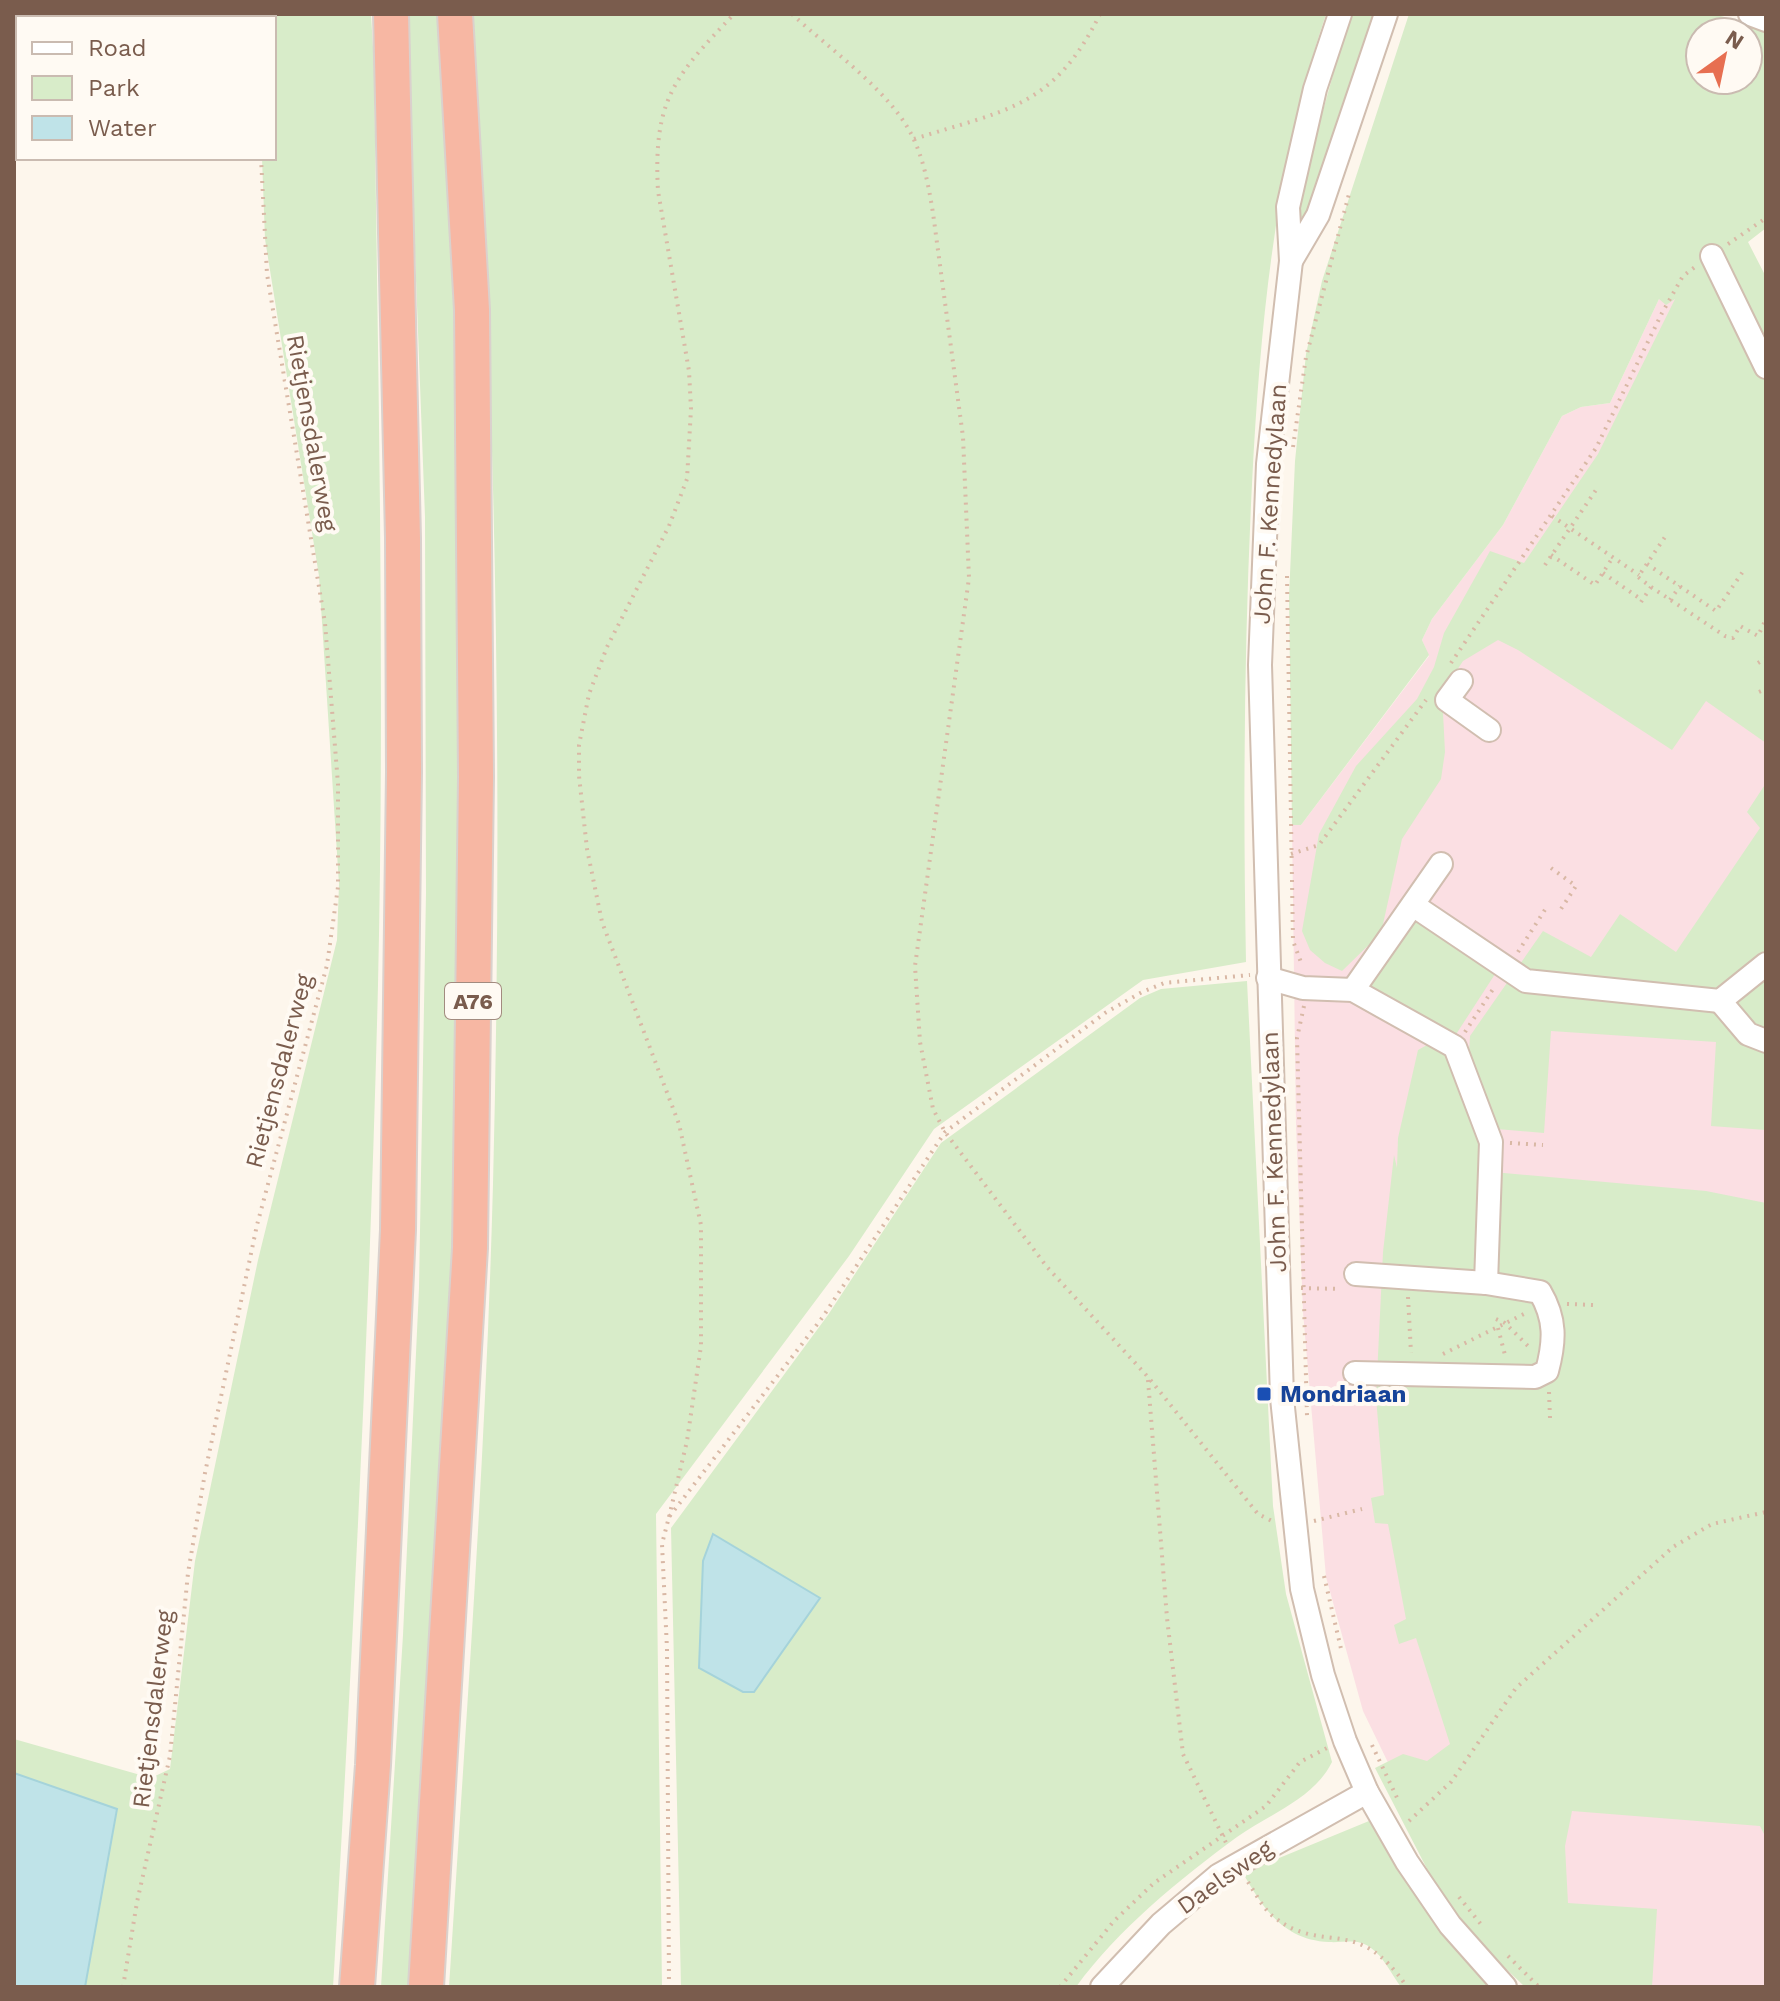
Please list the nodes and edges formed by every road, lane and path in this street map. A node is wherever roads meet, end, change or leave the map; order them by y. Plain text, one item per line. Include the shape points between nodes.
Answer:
1 (391, 14) edge
2 (455, 14) edge
3 (734, 14) edge
4 (792, 14) edge
5 (1100, 14) edge
6 (1340, 14) edge
7 (1386, 14) edge
8 (1750, 14) edge
9 (1766, 20) edge
10 (914, 139) junction
11 (261, 160) edge
12 (1350, 191) dead end
13 (1766, 218) edge
14 (1712, 256) junction
15 (1291, 261) junction
16 (1766, 367) edge
17 (1291, 462) dead end
18 (1598, 487) dead end
19 (1551, 515) junction
20 (1569, 528) junction
21 (1667, 534) dead end
22 (1551, 555) junction
23 (1613, 557) junction
24 (1647, 564) junction
25 (1545, 565) dead end
26 (1744, 570) dead end
27 (1287, 573) dead end
28 (1603, 573) junction
29 (1639, 575) junction
30 (1680, 586) junction
31 (1651, 587) junction
32 (1670, 600) junction
33 (1766, 619) edge
34 (1766, 658) edge
35 (1758, 663) dead end
36 (1454, 674) joint
37 (1766, 689) edge
38 (1434, 690) dead end
39 (1759, 692) dead end
40 (1489, 730) dead end
41 (1291, 854) junction
42 (1441, 864) dead end
43 (1551, 868) dead end
44 (1413, 905) junction
45 (1559, 912) dead end
46 (1766, 964) edge
47 (1268, 978) junction
48 (1303, 988) junction
49 (1353, 990) junction
50 (1720, 1001) junction
51 (1766, 1041) edge
52 (945, 1132) junction
53 (1491, 1142) junction
54 (1543, 1145) dead end
55 (1407, 1278) junction
56 (1355, 1282) joint
57 (1486, 1283) junction
58 (1278, 1288) junction
59 (1302, 1288) junction
60 (1546, 1302) junction
61 (1594, 1305) dead end
62 (1498, 1327) junction
63 (1412, 1372) junction
64 (1355, 1373) dead end
65 (1148, 1377) junction
66 (1511, 1378) junction
67 (1307, 1418) dead end
68 (1314, 1506) dead end
69 (1362, 1509) dead end
70 (1766, 1512) edge
71 (669, 1517) junction
72 (1304, 1523) junction
73 (1317, 1536) dead end
74 (1321, 1565) dead end
75 (1345, 1666) dead end
76 (1345, 1741) junction
77 (1367, 1792) junction
78 (1409, 1821) junction
79 (1417, 1833) dead end
80 (1222, 1834) junction
81 (1236, 1863) junction
82 (1456, 1894) dead end
83 (1486, 1931) dead end
84 (1507, 1954) dead end
85 (123, 1987) edge
86 (357, 1987) edge
87 (426, 1987) edge
88 (669, 1987) edge
89 (1060, 1987) edge
90 (1102, 1987) edge
91 (1407, 1987) edge
92 (1505, 1987) edge
93 (1539, 1987) edge

1 - 86 highway via 403,663 398,1230
2 - 87 highway, A76 via 472,310 476,777 470,1248
3 - 71 path via 674,84 663,108 657,161 689,371 687,479 607,647 589,694 579,745 587,849 602,922 679,1124 701,1225 701,1346
4 - 10 path via 881,97
5 - 10 path via 1062,75 1038,95 1001,114
6 - 15 street, John F. Kennedylaan via 1315,89 1288,207
7 - 15 street, John F. Kennedylaan via 1318,215
8 - 9 street
10 - 52 path via 931,201 963,437 969,578 915,966 920,1042 933,1109
11 - 85 path, Rietjensdalerweg via 267,274 325,623 338,784 338,887 327,965 257,1225 205,1473 188,1573 170,1756
12 - 17 path via 1306,357
13 - 14 path
14 - 16 street
14 - 19 path via 1683,276 1596,448
15 - 47 street, John F. Kennedylaan via 1268,464 1260,665
18 - 20 path
19 - 20 path
19 - 36 path
20 - 22 path
20 - 23 path
21 - 24 path
22 - 25 path
22 - 28 path via 1595,585
23 - 28 path
23 - 29 path
24 - 29 path
24 - 30 path
26 - 30 path via 1716,611
27 - 41 path
28 - 31 path via 1641,601
29 - 31 path
30 - 32 path
31 - 32 path
32 - 33 path via 1733,638 1740,626 1758,636
34 - 35 path
36 - 40 street via 1447,700
37 - 39 path
38 - 41 path via 1319,845
41 - 48 path via 1293,941 1302,964
42 - 44 street
43 - 45 path via 1576,886
44 - 49 street
44 - 50 street via 1526,981
46 - 50 street
47 - 48 street
47 - 52 path via 1213,976 1142,992 1105,1013
47 - 58 street, John F. Kennedylaan
48 - 49 street
48 - 59 path via 1297,1038
49 - 53 street via 1455,1047
50 - 51 street via 1748,1034
52 - 65 path via 1047,1267
52 - 71 path via 822,1318
53 - 54 path
53 - 57 street
55 - 56 street
55 - 57 street
55 - 63 path
56 - 59 path
57 - 60 street via 1540,1292
57 - 62 path
58 - 59 path
58 - 72 street, John F. Kennedylaan via 1282,1398
59 - 67 path
60 - 61 path
60 - 62 path
60 - 66 street via 1553,1313 1547,1371
62 - 63 path
62 - 66 path
63 - 64 street
63 - 66 street
65 - 72 path via 1258,1514 1275,1522
65 - 80 path via 1183,1754
68 - 72 path
69 - 72 path
70 - 78 path via 1712,1524 1673,1547 1510,1695 1451,1782
71 - 88 path via 662,1544
72 - 73 path
72 - 76 street, John F. Kennedylaan via 1309,1617
74 - 75 path
76 - 77 street, John F. Kennedylaan
76 - 78 path via 1366,1732
76 - 80 path via 1300,1762 1266,1806
77 - 81 street, Daelsweg
77 - 92 street, John F. Kennedylaan via 1438,1909
78 - 79 path
80 - 81 path
80 - 89 path via 1124,1911
81 - 90 street, Daelsweg via 1161,1924
81 - 91 path via 1274,1918 1367,1945 1388,1961
82 - 83 path
84 - 93 path

